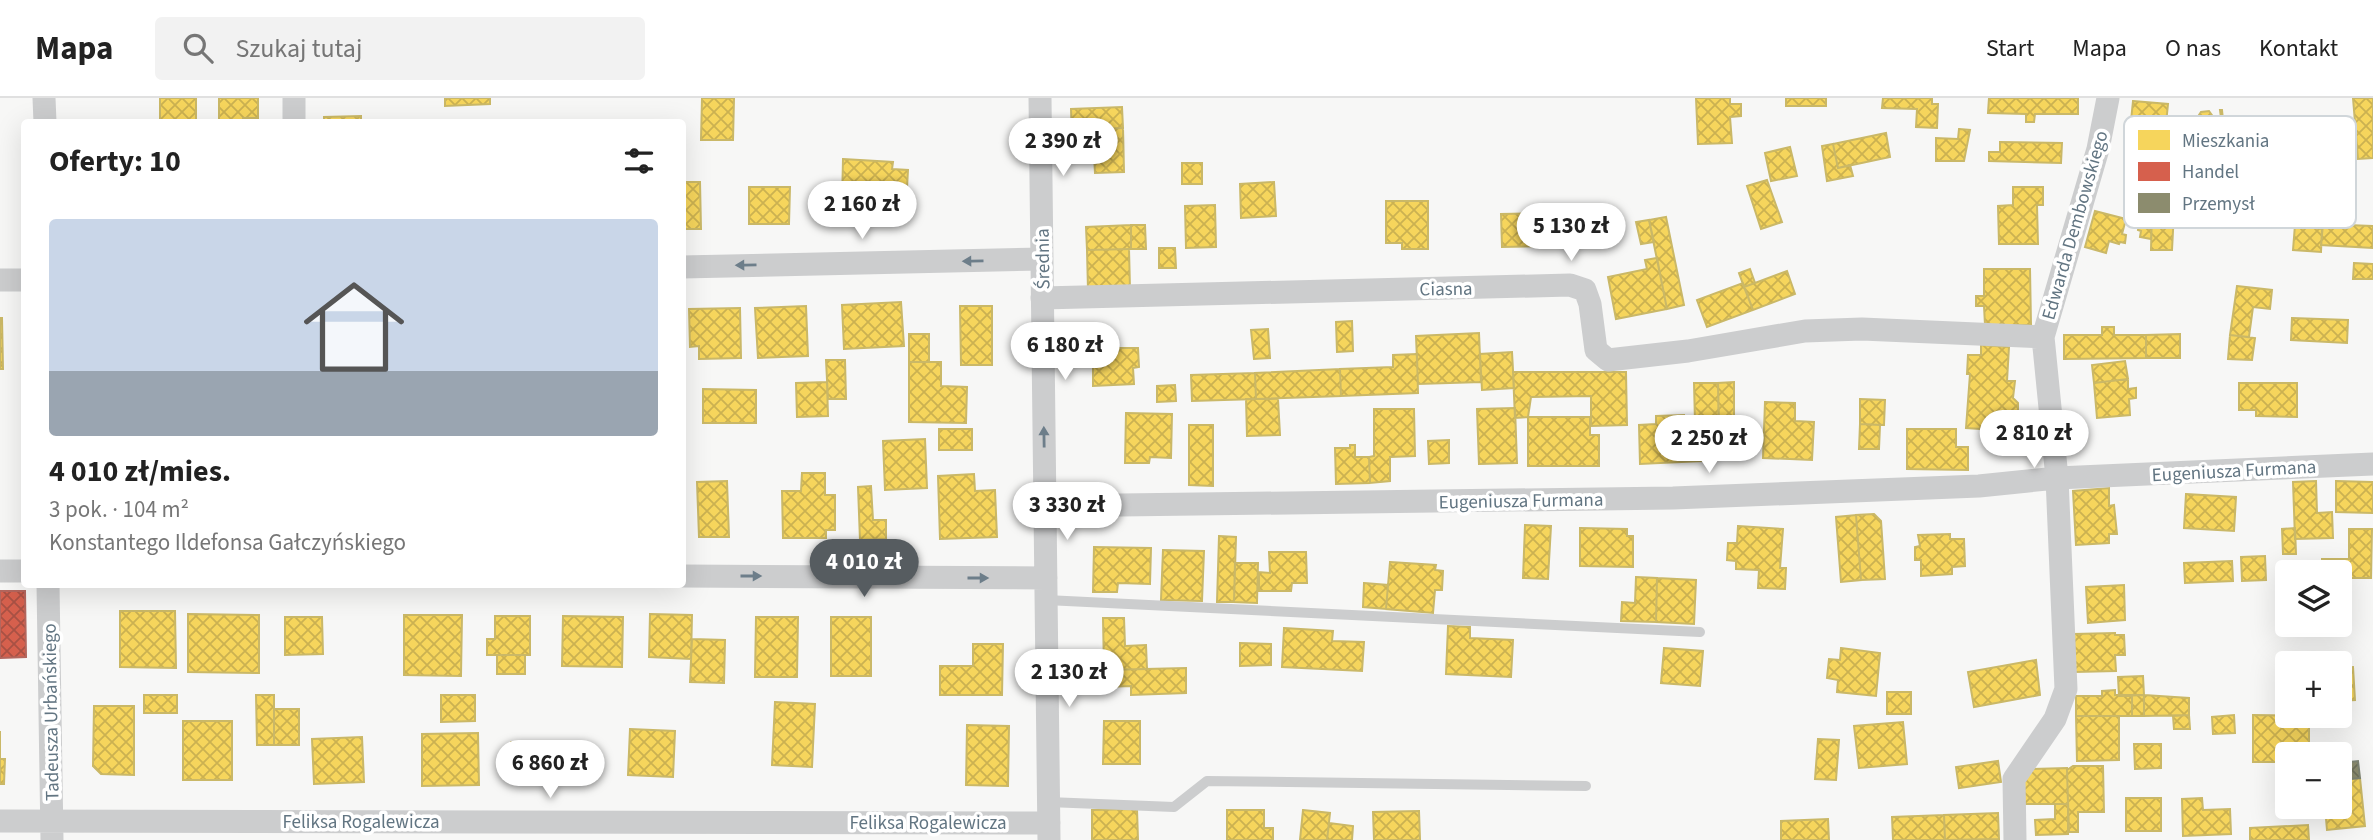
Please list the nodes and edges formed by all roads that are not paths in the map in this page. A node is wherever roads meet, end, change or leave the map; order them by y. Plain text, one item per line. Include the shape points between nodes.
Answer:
1 (44, 98) edge
2 (294, 98) edge
3 (1040, 98) edge
4 (2108, 98) edge
5 (45, 119) edge
6 (294, 119) edge
7 (1042, 259) junction
8 (686, 267) edge
9 (21, 280) edge
10 (0, 281) edge
11 (1042, 298) junction
12 (2043, 337) junction
13 (2373, 464) edge
14 (2057, 478) junction
15 (1045, 506) junction
16 (0, 571) edge
17 (21, 571) edge
18 (686, 576) edge
19 (48, 588) edge
20 (1046, 589) junction
21 (1700, 632) dead end
22 (1587, 786) dead end
23 (0, 821) edge
24 (1049, 822) edge
25 (51, 830) edge
26 (2015, 840) edge

1 - 5 street
2 - 6 street
3 - 7 street, Średnia
4 - 12 street, Edwarda Dembowskiego via 2098,149
7 -> 8 street
7 - 11 street, Średnia
9 - 10 street
11 - 12 street, Ciasna via 1570,285 1585,290 1595,350 1608,360 1805,331
15 -> 11 street, Średnia
12 - 14 street, Edwarda Dembowskiego
13 - 14 street, Eugeniusza Furmana
14 - 15 street, Eugeniusza Furmana via 1979,486 1673,498
14 - 26 street, Edwarda Dembowskiego via 2066,689 2055,719 2014,779
15 - 20 street, Średnia
16 - 17 street
18 -> 20 street
19 - 25 street, Tadeusza Urbańskiego
20 - 21 lane
20 - 24 street, Średnia
22 - 24 lane via 1208,781 1174,807
23 - 25 street, Feliksa Rogalewicza
24 - 25 street, Feliksa Rogalewicza

